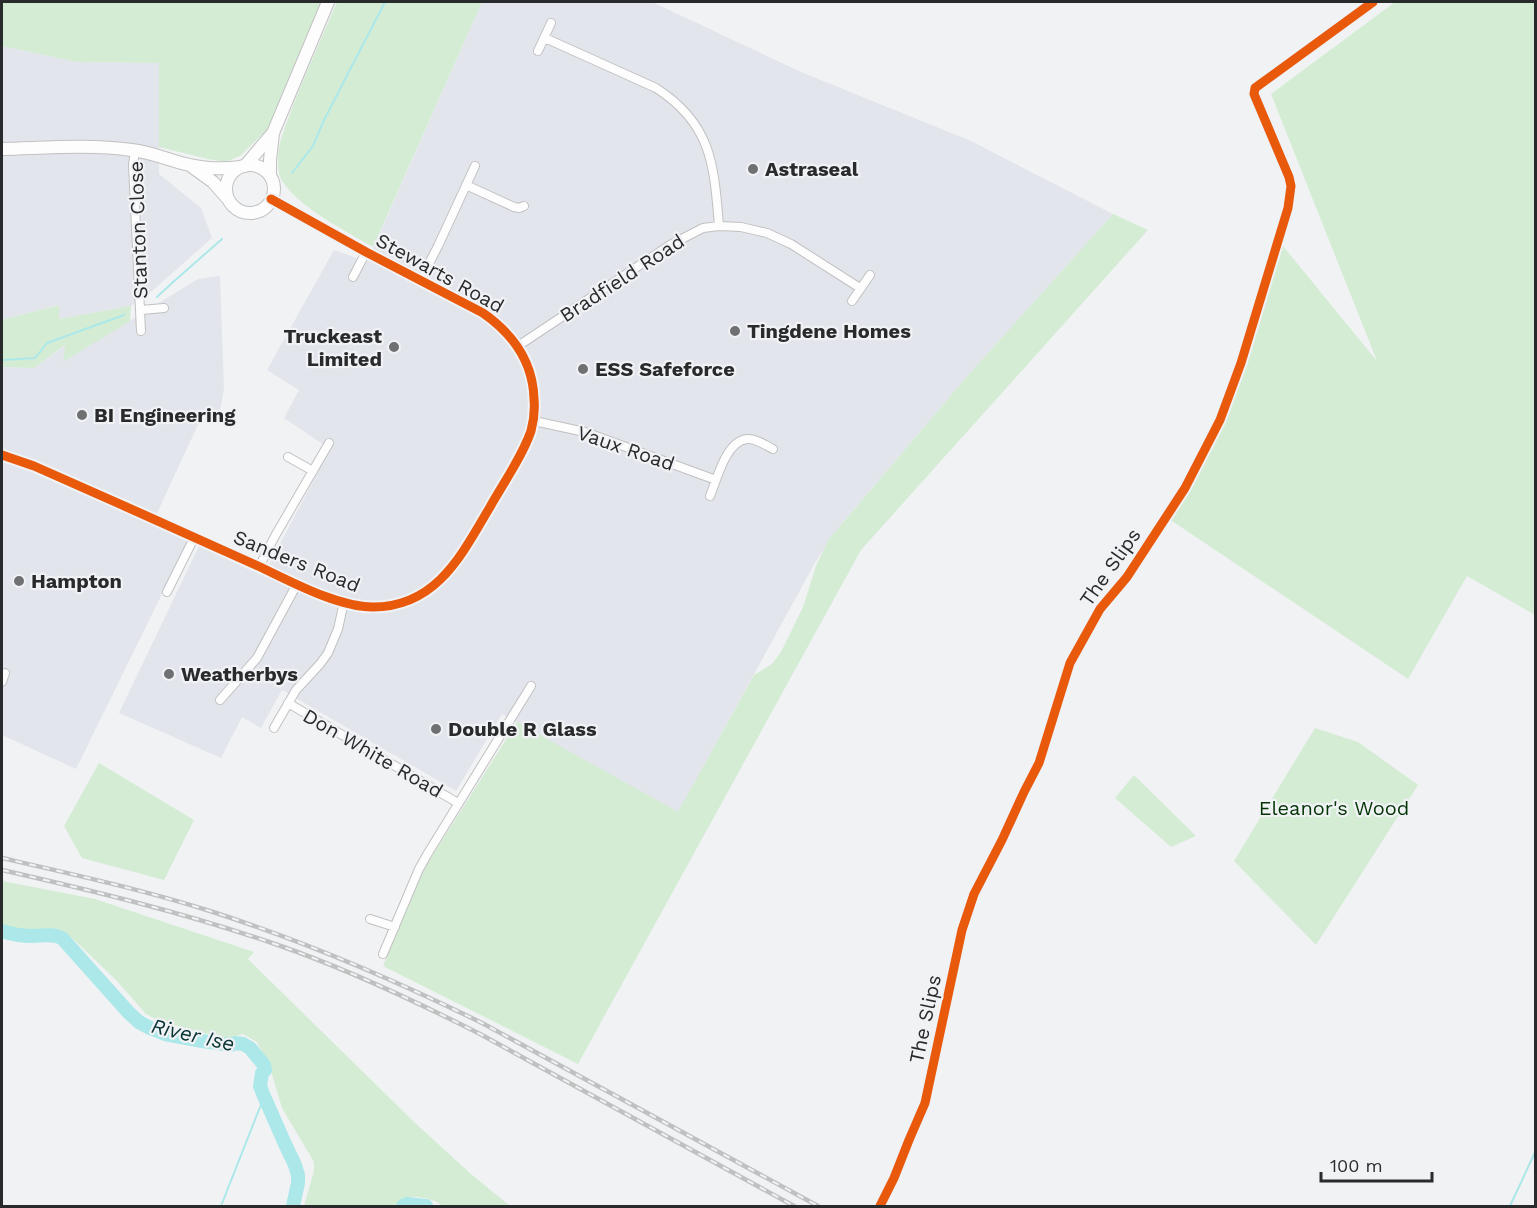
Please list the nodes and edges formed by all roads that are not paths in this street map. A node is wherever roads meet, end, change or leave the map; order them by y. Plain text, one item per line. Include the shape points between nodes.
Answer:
1 (328, 2) edge
2 (1373, 2) edge
3 (551, 23) dead end
4 (545, 38) junction
5 (538, 51) dead end
6 (273, 133) junction
7 (2, 149) edge
8 (135, 150) junction
9 (190, 165) junction
10 (243, 166) junction
11 (474, 166) dead end
12 (270, 176) junction
13 (466, 185) junction
14 (228, 199) junction
15 (271, 199) junction
16 (524, 206) dead end
17 (719, 226) junction
18 (366, 252) junction
19 (870, 275) dead end
20 (353, 277) dead end
21 (420, 281) junction
22 (860, 288) junction
23 (852, 301) dead end
24 (164, 308) dead end
25 (141, 310) junction
26 (141, 331) dead end
27 (518, 346) junction
28 (534, 421) junction
29 (329, 443) dead end
30 (773, 449) dead end
31 (2, 455) edge
32 (288, 457) dead end
33 (313, 471) junction
34 (716, 480) junction
35 (710, 496) dead end
36 (194, 538) junction
37 (259, 567) junction
38 (297, 584) junction
39 (167, 592) dead end
40 (344, 602) junction
41 (4, 673) dead end
42 (2, 682) edge
43 (531, 686) dead end
44 (220, 700) dead end
45 (288, 703) junction
46 (274, 728) dead end
47 (458, 803) junction
48 (370, 919) dead end
49 (394, 927) junction
50 (383, 954) dead end
51 (880, 1206) edge

1 - 6 main road
2 - 51 street, The Slips via 1255,88 1254,94 1291,186 1288,208 1241,363 1220,420 1185,488 1127,577 1100,609 1070,663 1039,763 974,894 962,930 925,1103
3 - 4 street
4 - 5 street
4 - 17 street via 656,88 685,111 709,151
6 - 10 main road
6 - 12 main road
7 - 8 main road
8 - 9 main road
8 - 25 street, Stanton Close
9 - 10 main road via 227,169
9 - 14 main road
10 - 12 main road via 259,167
10 - 14 main road via 227,180
11 - 13 street
12 - 15 main road via 274,187
13 - 16 street via 513,207
13 - 21 street
14 - 15 main road via 233,206 249,213 266,207
15 - 18 street, Stewarts Road
17 - 22 street, Bradfield Road via 761,231 791,244
17 - 27 street, Bradfield Road via 703,228 670,245
18 - 20 street
18 - 21 street, Stewarts Road
19 - 22 street
21 - 27 street, Stewarts Road via 478,310
22 - 23 street
24 - 25 street, Stanton Close
25 - 26 street, Stanton Close
27 - 28 street, Stewarts Road via 532,380
28 - 34 street, Vaux Road via 585,432
28 - 40 street, Sanders Road via 516,462 459,558 441,579 420,596 395,604 373,607
29 - 33 street
30 - 34 street via 754,440 738,442 725,457
31 - 36 street, Sanders Road
32 - 33 street
33 - 37 street
34 - 35 street
36 - 37 street, Sanders Road
36 - 39 street
37 - 38 street, Sanders Road
38 - 40 street, Sanders Road
38 - 44 street via 257,658
40 - 45 street, Don White Road via 328,653
41 - 42 street
43 - 47 street, Don White Road
45 - 46 street, Don White Road
45 - 47 street, Don White Road
47 - 49 street, Don White Road via 419,869
48 - 49 street
49 - 50 street, Don White Road

